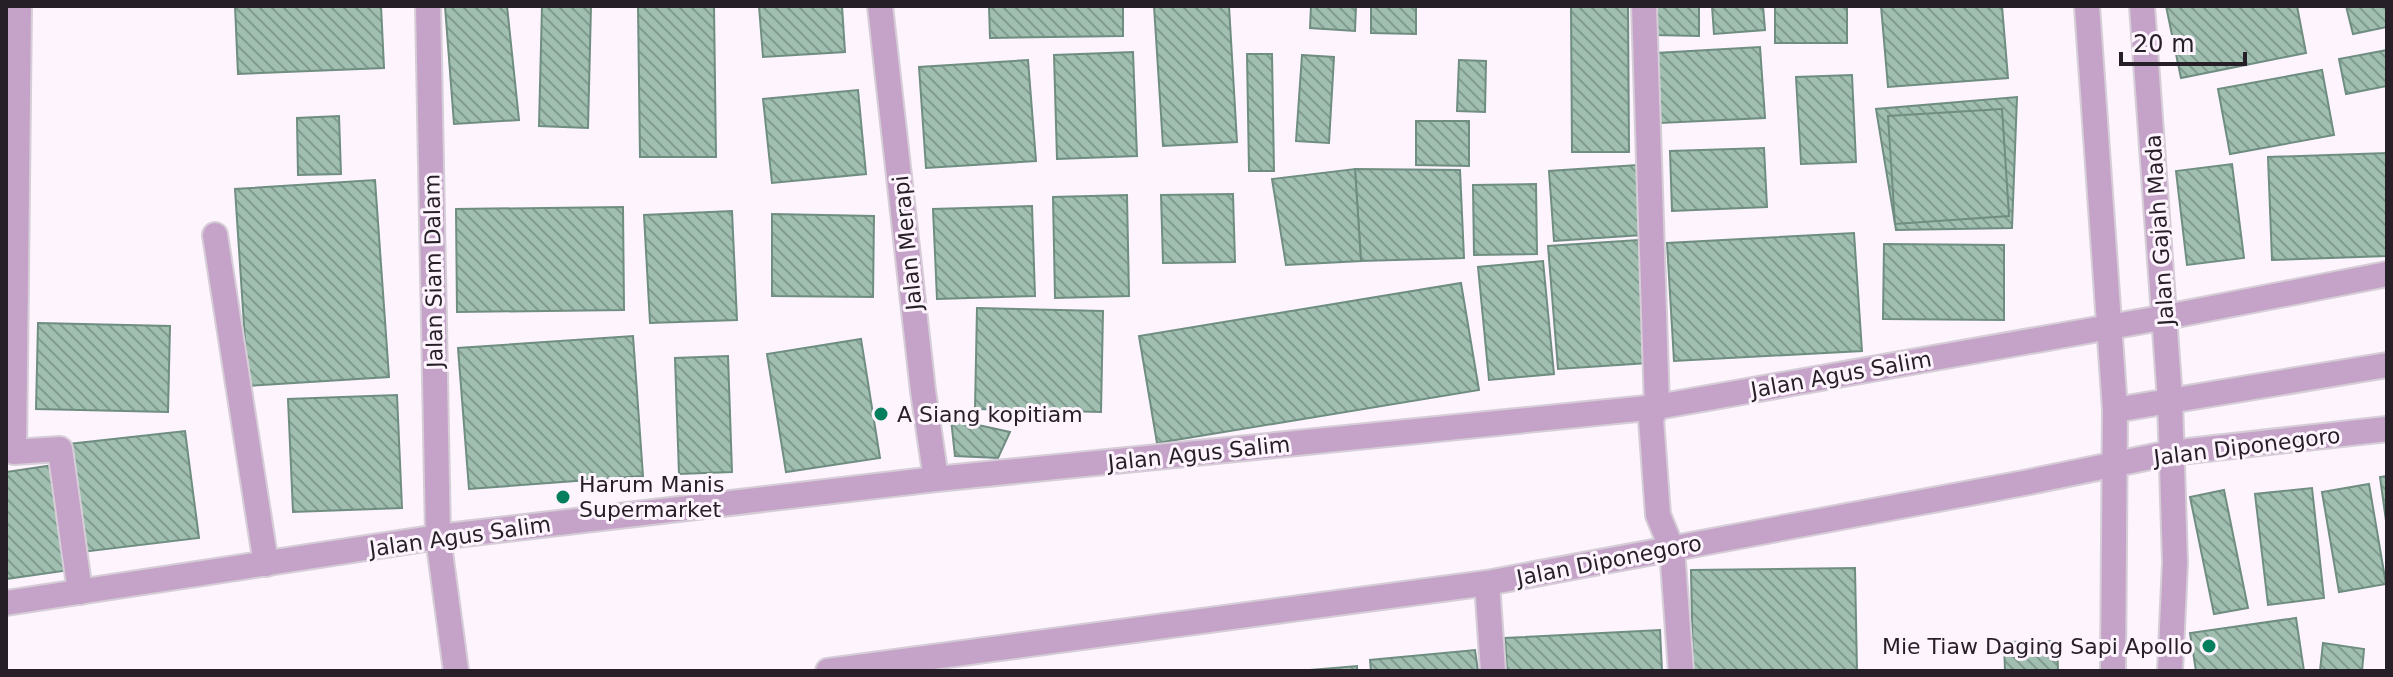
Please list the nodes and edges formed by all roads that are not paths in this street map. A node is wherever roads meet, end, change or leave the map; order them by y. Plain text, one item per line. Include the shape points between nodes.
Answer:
1 (19, 6) edge
2 (428, 6) edge
3 (880, 6) edge
4 (1644, 6) edge
5 (2087, 6) edge
6 (2142, 6) edge
7 (215, 235) dead end
8 (2387, 274) edge
9 (2166, 317) junction
10 (2109, 325) junction
11 (2387, 365) edge
12 (2170, 400) junction
13 (2115, 410) junction
14 (1654, 413) junction
15 (2387, 429) edge
16 (2170, 453) junction
17 (2116, 466) junction
18 (936, 479) junction
19 (439, 547) junction
20 (1672, 549) junction
21 (266, 564) junction
22 (1487, 583) junction
23 (80, 592) junction
24 (6, 603) edge
25 (456, 671) edge
26 (828, 671) edge
27 (1493, 671) edge
28 (1681, 671) edge
29 (2113, 671) edge
30 (2170, 671) edge

1 - 23 street via 14,452 60,449
2 - 19 street, Jalan Siam Dalam
3 - 18 street, Jalan Merapi
4 - 14 street
5 - 10 street
6 - 9 street, Jalan Gajah Mada
7 - 21 street
8 - 9 street, Jalan Agus Salim
9 - 10 street, Jalan Agus Salim
9 - 12 street, Jalan Gajah Mada
10 - 13 street
10 - 14 street, Jalan Agus Salim
11 - 12 street
12 - 13 street
12 - 16 street, Jalan Gajah Mada
13 - 17 street
14 - 18 street, Jalan Agus Salim
14 - 20 street via 1658,515
15 - 16 street, Jalan Diponegoro
16 - 17 street, Jalan Diponegoro
16 - 30 street, Jalan Gajah Mada via 2175,563
17 - 20 street, Jalan Diponegoro
17 - 29 street
18 - 19 street, Jalan Agus Salim
19 - 21 street, Jalan Agus Salim
19 - 25 street, Jalan Siam Dalam
20 - 22 street, Jalan Diponegoro
20 - 28 street
21 - 23 street, Jalan Agus Salim
22 - 26 street, Jalan Diponegoro
22 - 27 street
23 - 24 street, Jalan Agus Salim

